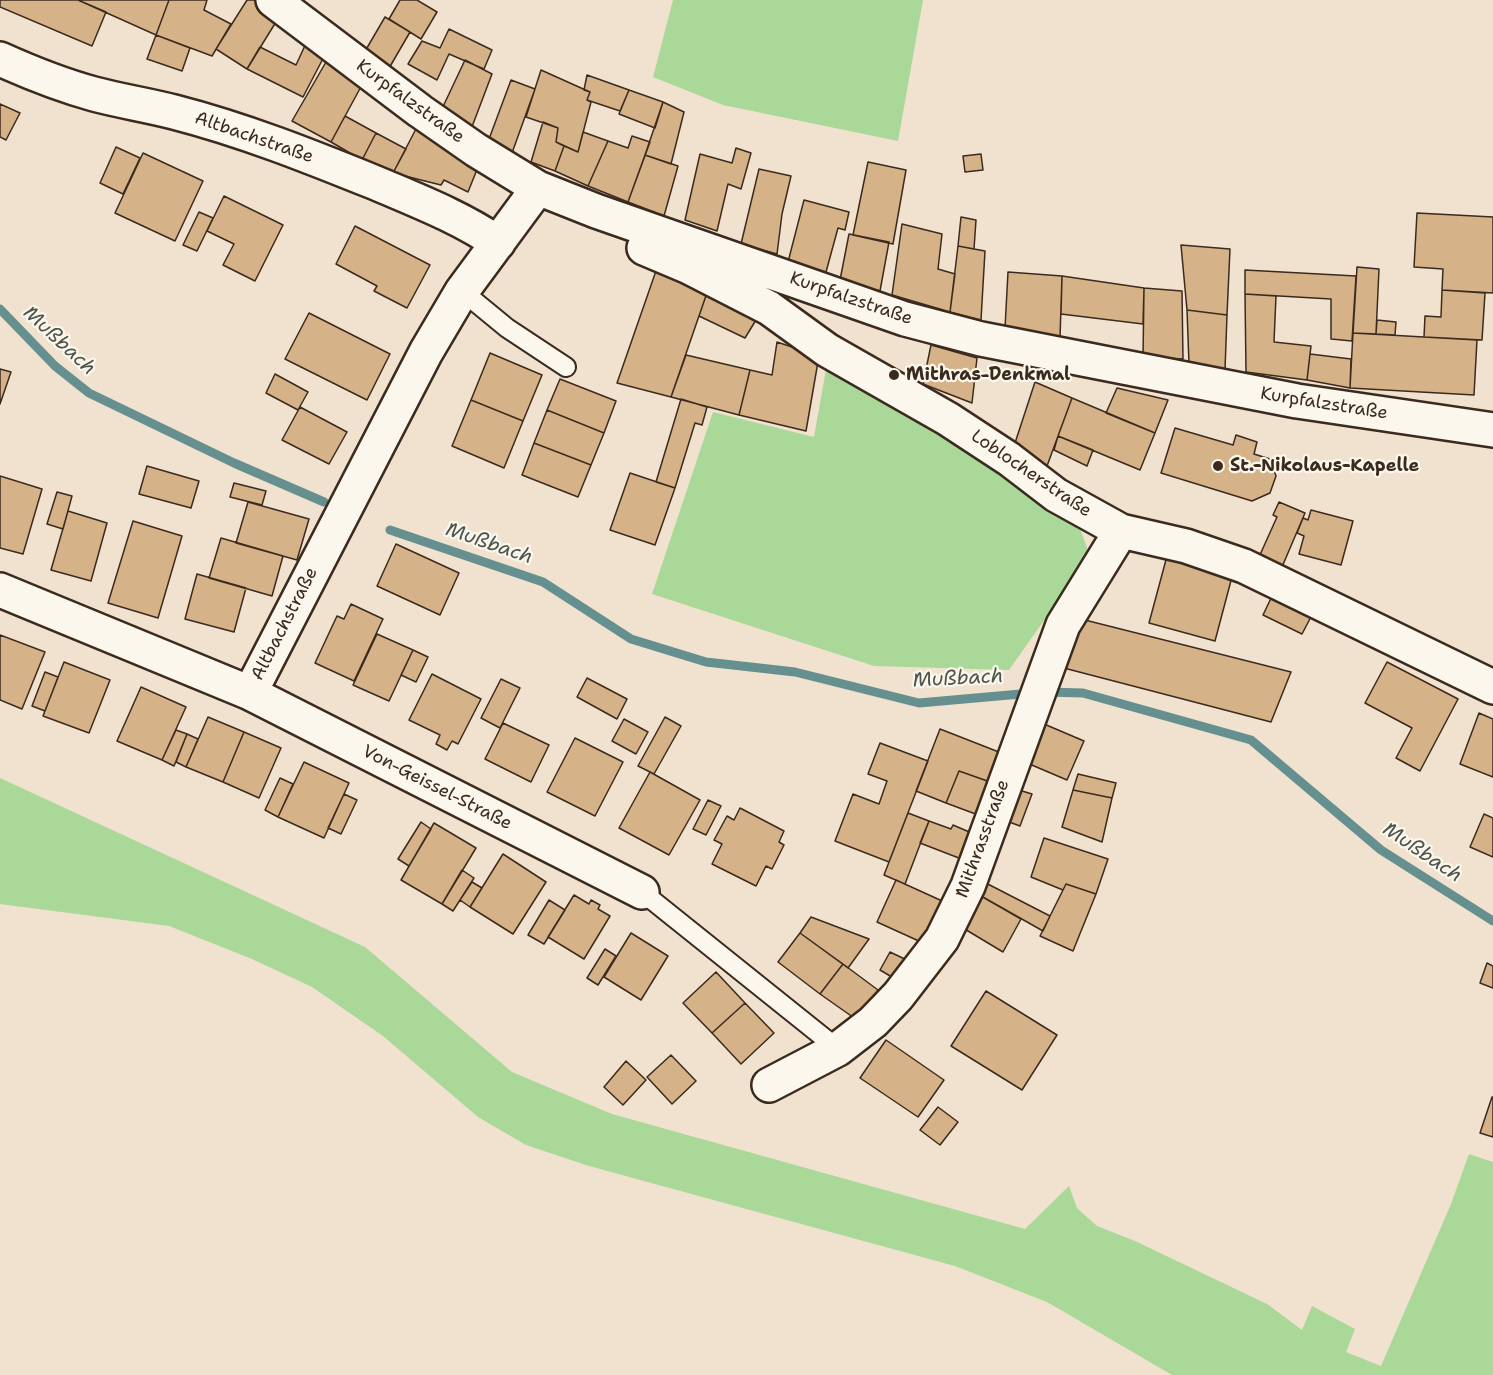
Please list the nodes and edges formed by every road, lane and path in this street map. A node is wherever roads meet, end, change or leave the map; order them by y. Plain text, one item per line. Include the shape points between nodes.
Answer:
1 (273, 0) edge
2 (0, 59) edge
3 (538, 188) junction
4 (596, 211) junction
5 (498, 243) junction
6 (462, 291) junction
7 (566, 367) dead end
8 (1493, 430) edge
9 (1121, 531) junction
10 (0, 590) edge
11 (1493, 687) edge
12 (250, 693) junction
13 (642, 892) joint
14 (838, 1049) junction
15 (769, 1085) dead end

1 - 3 street, Kurpfalzstraße via 420,111
2 - 5 street, Altbachstraße via 41,78 214,123 299,151 446,213
3 - 4 street, Kurpfalzstraße
3 - 5 street, Altbachstraße
4 - 8 street, Kurpfalzstraße via 905,318 981,339 1297,402
4 - 9 street, Loblocherstraße via 622,239 689,267 769,308 827,350 948,419 1056,495
5 - 6 street, Altbachstraße
6 - 7 lane via 507,328
6 - 12 street, Altbachstraße via 400,398
9 - 11 street, Loblocherstraße via 1186,546 1244,566
9 - 14 street, Mithrasstraße via 1085,585 1050,655 968,886 942,939 898,996
10 - 12 street, Von-Geissel-Straße
12 - 13 street, Von-Geissel-Straße
13 - 14 lane, Von-Geissel-Straße
14 - 15 street, Mithrasstraße

